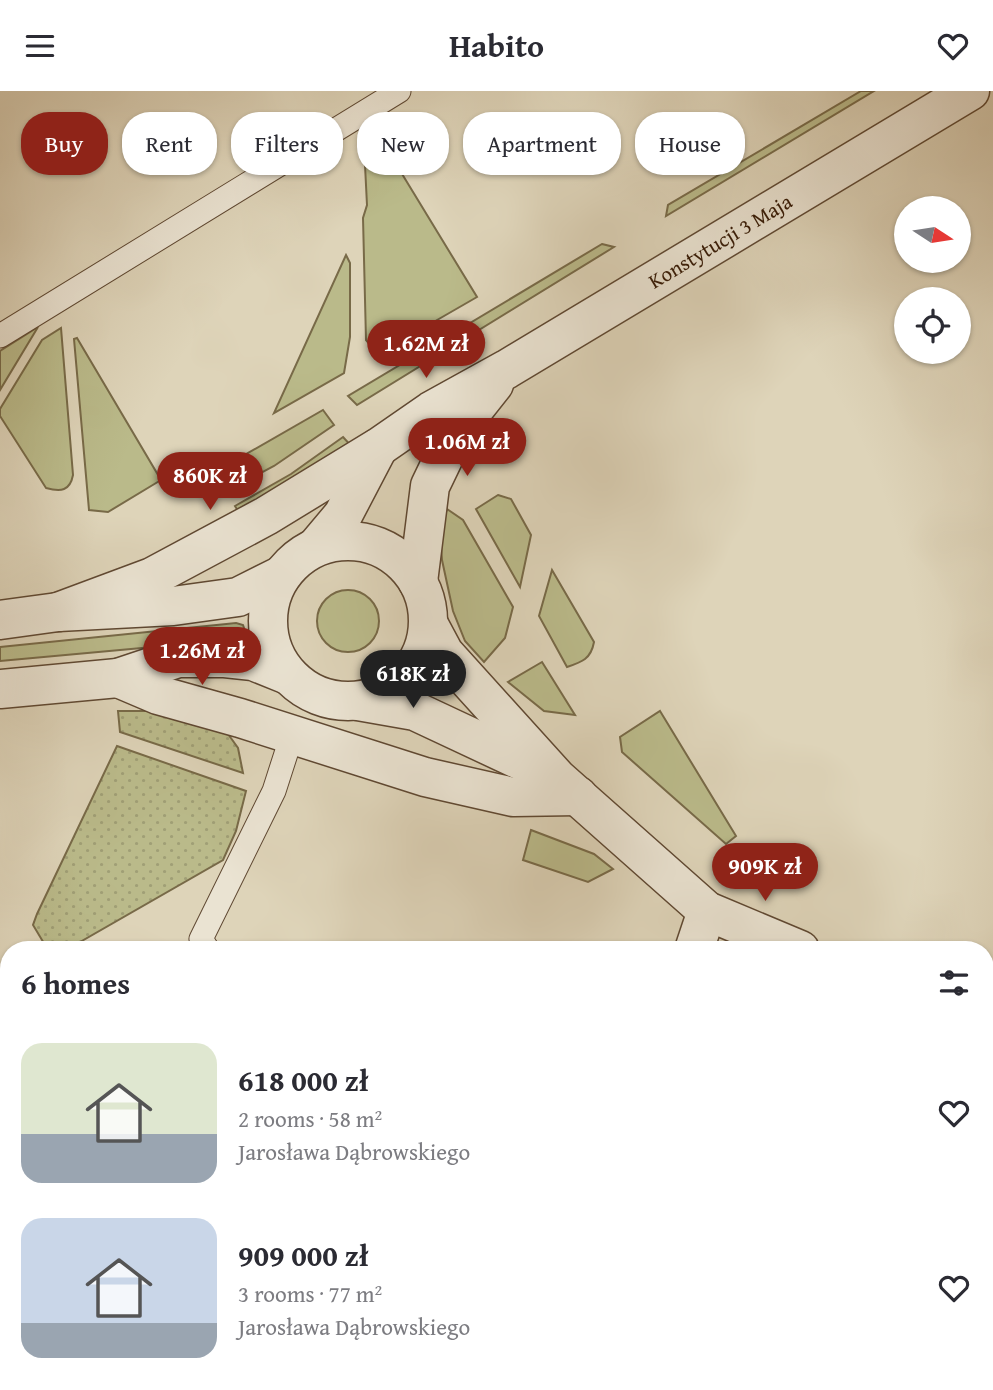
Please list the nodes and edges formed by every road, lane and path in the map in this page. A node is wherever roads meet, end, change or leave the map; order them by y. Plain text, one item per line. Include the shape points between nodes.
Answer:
1 (399, 91) edge
2 (971, 91) edge
3 (0, 336) edge
4 (506, 369) junction
5 (379, 447) junction
6 (317, 546) junction
7 (282, 575) junction
8 (418, 582) junction
9 (58, 612) junction
10 (0, 620) edge
11 (429, 625) junction
12 (288, 675) junction
13 (118, 678) junction
14 (0, 689) edge
15 (356, 701) junction
16 (292, 735) junction
17 (568, 787) junction
18 (707, 911) junction
19 (201, 941) edge
20 (697, 941) edge
21 (779, 941) edge

1 - 3 lane
2 - 4 street, Konstytucji 3 Maja
4 - 5 street, Konstytucji 3 Maja
4 - 8 street, Konstytucji 3 Maja via 456,432 430,486
5 - 6 street, Konstytucji 3 Maja via 343,515
5 - 9 street via 266,516 152,577
6 - 7 street
6 - 8 street via 337,541 374,545 407,566
7 - 9 street via 238,597 173,606
7 - 12 street via 272,594 269,637
8 - 11 street
9 - 10 street
11 - 15 street via 419,658 407,674 393,688
11 - 17 street via 444,653
12 - 13 street via 253,661 178,658
12 - 15 street via 331,699
13 - 14 street
13 - 16 street via 158,695
15 - 17 street via 415,711
16 - 17 street via 425,777 513,797
16 - 19 lane via 274,791
17 - 18 street
18 - 20 street
18 - 21 street

